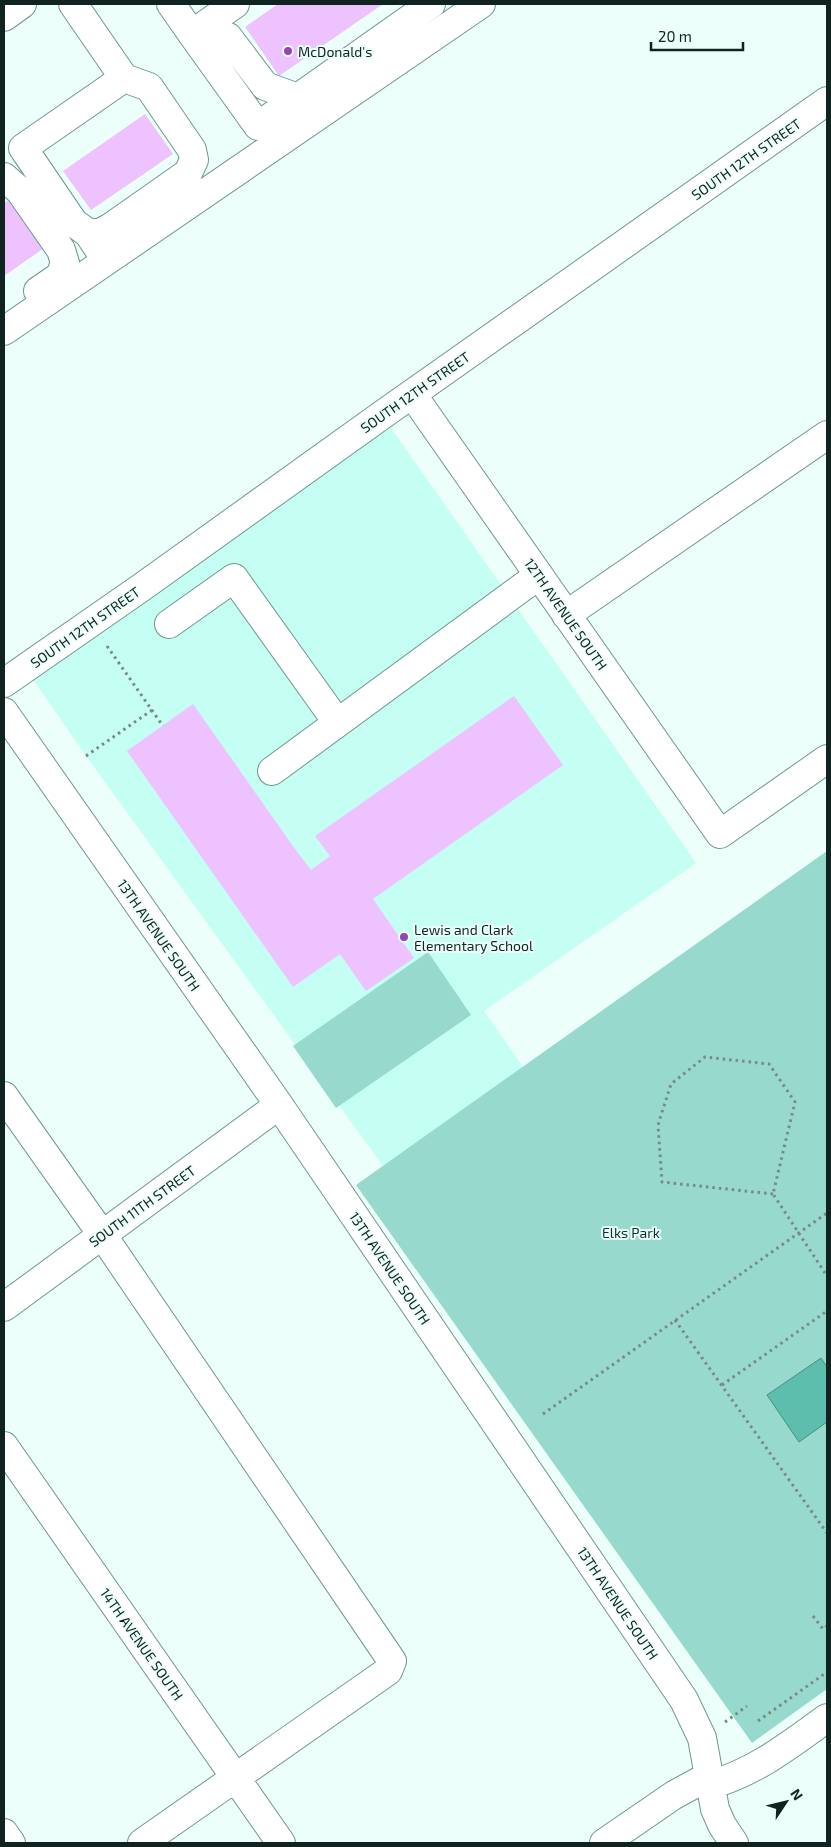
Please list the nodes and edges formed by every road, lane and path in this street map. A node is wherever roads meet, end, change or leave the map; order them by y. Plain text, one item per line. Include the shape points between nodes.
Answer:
1 (22, 4) edge
2 (73, 4) edge
3 (171, 4) edge
4 (235, 4) edge
5 (431, 4) edge
6 (481, 4) edge
7 (4, 17) edge
8 (192, 34) junction
9 (124, 78) junction
10 (298, 98) junction
11 (827, 101) edge
12 (191, 168) junction
13 (4, 177) edge
14 (206, 191) junction
15 (88, 233) junction
16 (106, 260) junction
17 (10, 326) edge
18 (412, 394) junction
19 (827, 434) edge
20 (539, 575) junction
21 (566, 615) junction
22 (91, 623) junction
23 (169, 624) dead end
24 (4, 684) edge
25 (152, 710) junction
26 (4, 712) edge
27 (338, 722) junction
28 (163, 726) dead end
29 (86, 756) dead end
30 (827, 759) edge
31 (272, 771) dead end
32 (4, 1096) edge
33 (279, 1105) junction
34 (773, 1194) junction
35 (827, 1213) edge
36 (798, 1233) junction
37 (103, 1236) junction
38 (827, 1276) edge
39 (4, 1306) edge
40 (827, 1311) edge
41 (676, 1320) junction
42 (722, 1385) junction
43 (544, 1414) dead end
44 (4, 1446) edge
45 (827, 1533) edge
46 (813, 1616) dead end
47 (827, 1626) edge
48 (827, 1672) edge
49 (827, 1718) edge
50 (758, 1721) dead end
51 (235, 1777) junction
52 (710, 1781) junction
53 (4, 1833) edge
54 (11, 1843) edge
55 (142, 1843) edge
56 (281, 1843) edge
57 (604, 1843) edge
58 (734, 1843) edge

1 - 7 street
2 - 9 street
3 - 8 street
4 - 8 street
5 - 10 street
6 - 14 street
8 - 10 street via 228,37 265,86
8 - 10 street via 258,126
9 - 12 street via 148,87 192,150 194,160
9 - 15 street via 23,148 74,223
11 - 18 street, SOUTH 12TH STREET
12 - 14 street
12 - 15 street via 111,227 100,233
13 - 17 street via 20,191 66,262 60,276 22,302
14 - 16 street
15 - 16 street
16 - 17 street
18 - 20 street, 12TH AVENUE SOUTH
18 - 22 street, SOUTH 12TH STREET
19 - 21 street
20 - 21 street, 12TH AVENUE SOUTH
20 - 27 street
21 - 30 street, 12TH AVENUE SOUTH via 720,834
22 - 24 street, SOUTH 12TH STREET
22 - 25 path
23 - 27 street via 234,578
25 - 28 path
25 - 29 path
26 - 33 street, 13TH AVENUE SOUTH
27 - 31 street
32 - 37 street
33 - 37 street, SOUTH 11TH STREET
33 - 52 street, 13TH AVENUE SOUTH via 684,1700 702,1738
34 - 34 path via 662,1182 658,1125 671,1084 705,1057 769,1064 795,1102
34 - 36 path
35 - 36 path
36 - 38 path
36 - 41 path
37 - 39 street, SOUTH 11TH STREET
37 - 51 street via 392,1661 388,1671
40 - 42 path
41 - 42 path
41 - 43 path
42 - 45 path
44 - 51 street, 14TH AVENUE SOUTH
46 - 47 path via 823,1629
48 - 50 path
49 - 52 street via 748,1772 731,1780
51 - 55 street
51 - 56 street, 14TH AVENUE SOUTH
52 - 57 street via 674,1795
52 - 58 street, 13TH AVENUE SOUTH via 715,1809
53 - 54 street

